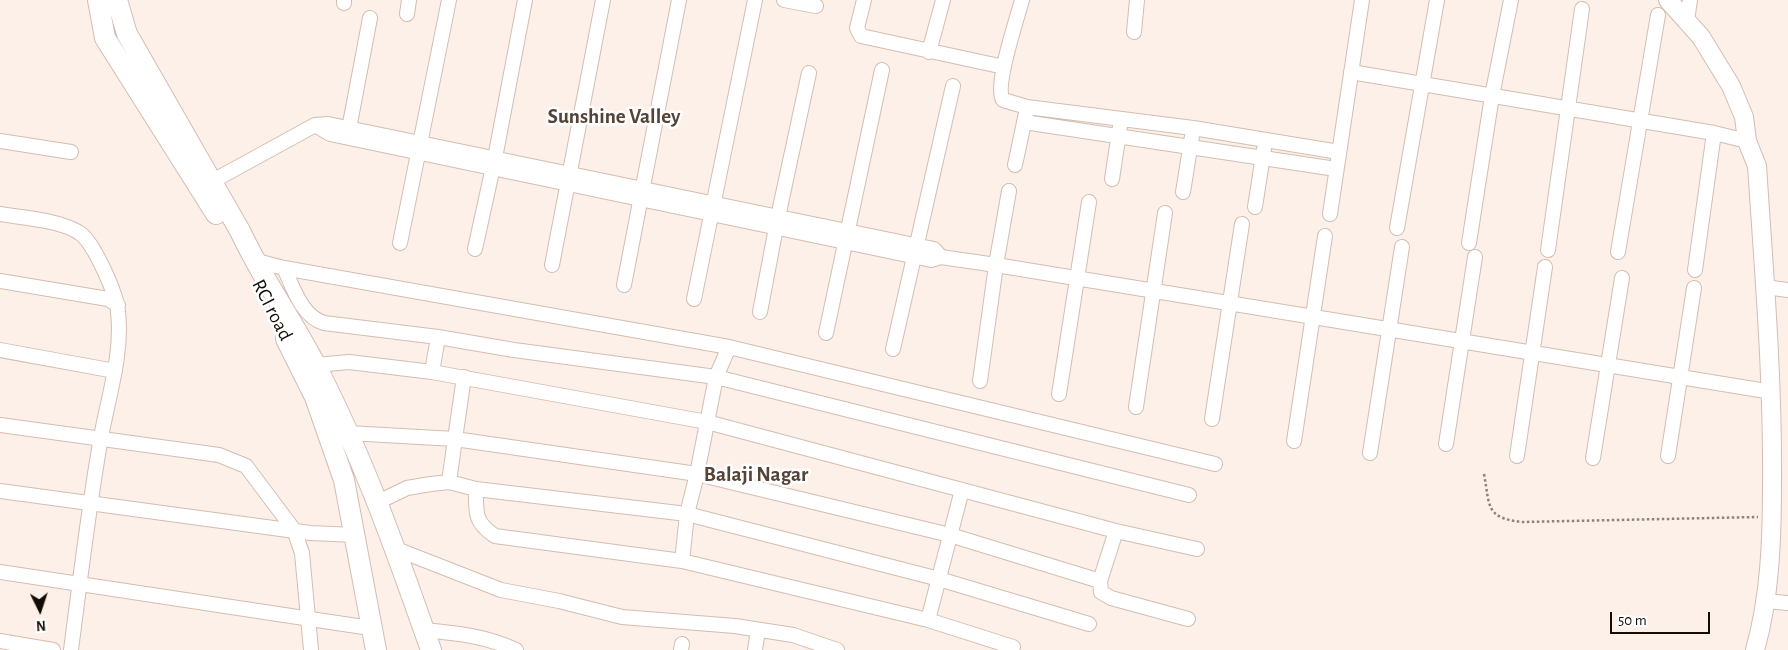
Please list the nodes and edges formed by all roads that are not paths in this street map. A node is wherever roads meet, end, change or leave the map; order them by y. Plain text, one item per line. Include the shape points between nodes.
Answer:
1 (98, 0) edge
2 (117, 0) edge
3 (449, 0) edge
4 (525, 0) edge
5 (603, 0) edge
6 (679, 0) edge
7 (755, 0) edge
8 (784, 0) edge
9 (864, 0) edge
10 (943, 0) edge
11 (1022, 0) edge
12 (1137, 0) edge
13 (1362, 0) edge
14 (1437, 0) edge
15 (1511, 0) edge
16 (1668, 0) edge
17 (1690, 0) edge
18 (816, 6) dead end
19 (1582, 9) dead end
20 (1658, 15) dead end
21 (370, 18) dead end
22 (1687, 21) junction
23 (1134, 32) dead end
24 (929, 52) junction
25 (1004, 67) junction
26 (882, 70) dead end
27 (1351, 72) junction
28 (809, 73) dead end
29 (1421, 84) junction
30 (953, 86) dead end
31 (1492, 96) junction
32 (1027, 107) junction
33 (1568, 108) junction
34 (1121, 118) junction
35 (1640, 120) junction
36 (1024, 122) junction
37 (1193, 128) junction
38 (349, 132) junction
39 (1714, 133) junction
40 (1118, 135) junction
41 (0, 141) edge
42 (1265, 141) junction
43 (1747, 141) junction
44 (1190, 145) junction
45 (420, 147) junction
46 (70, 152) dead end
47 (1339, 152) junction
48 (1262, 158) junction
49 (494, 163) junction
50 (1015, 165) dead end
51 (1336, 169) junction
52 (569, 179) junction
53 (1112, 179) dead end
54 (211, 182) junction
55 (1009, 191) dead end
56 (1184, 192) dead end
57 (641, 194) junction
58 (1089, 202) dead end
59 (1255, 207) dead end
60 (713, 210) junction
61 (1165, 213) dead end
62 (0, 214) edge
63 (1330, 214) dead end
64 (777, 222) junction
65 (1242, 224) dead end
66 (1397, 228) dead end
67 (1325, 236) dead end
68 (848, 237) junction
69 (1469, 242) dead end
70 (400, 243) dead end
71 (1402, 246) dead end
72 (475, 249) dead end
73 (1548, 250) dead end
74 (915, 251) junction
75 (1618, 252) dead end
76 (1474, 257) dead end
77 (253, 260) junction
78 (552, 265) dead end
79 (996, 265) junction
80 (1545, 267) dead end
81 (284, 268) junction
82 (1695, 270) dead end
83 (1078, 278) junction
84 (1622, 278) dead end
85 (0, 282) edge
86 (624, 285) dead end
87 (1765, 287) junction
88 (1694, 288) dead end
89 (1788, 290) edge
90 (1154, 291) junction
91 (694, 299) dead end
92 (1230, 303) junction
93 (118, 305) junction
94 (760, 312) dead end
95 (1314, 317) junction
96 (1389, 329) junction
97 (826, 333) dead end
98 (438, 337) junction
99 (1463, 341) junction
100 (729, 347) junction
101 (893, 349) dead end
102 (0, 350) edge
103 (1533, 353) junction
104 (316, 365) junction
105 (1609, 365) junction
106 (115, 371) junction
107 (432, 372) junction
108 (464, 377) junction
109 (716, 377) junction
110 (1682, 377) junction
111 (980, 380) dead end
112 (1772, 392) junction
113 (1059, 394) dead end
114 (1136, 407) dead end
115 (1212, 419) dead end
116 (707, 422) junction
117 (0, 425) edge
118 (348, 433) junction
119 (455, 439) junction
120 (100, 440) junction
121 (1294, 441) dead end
122 (1446, 444) dead end
123 (1370, 453) dead end
124 (1517, 456) dead end
125 (1668, 456) dead end
126 (1593, 458) dead end
127 (1215, 464) dead end
128 (697, 474) junction
129 (449, 482) junction
130 (476, 489) junction
131 (962, 490) junction
132 (0, 491) edge
133 (1189, 495) dead end
134 (378, 502) junction
135 (90, 505) junction
136 (687, 514) junction
137 (294, 530) junction
138 (1116, 531) junction
139 (356, 535) junction
140 (950, 535) junction
141 (1197, 548) dead end
142 (396, 549) junction
143 (682, 561) junction
144 (0, 572) edge
145 (939, 579) junction
146 (1100, 581) junction
147 (80, 584) junction
148 (1766, 601) junction
149 (1788, 602) edge
150 (309, 619) junction
151 (1188, 619) dead end
152 (928, 620) junction
153 (1089, 624) dead end
154 (370, 628) junction
155 (424, 630) junction
156 (758, 630) junction
157 (0, 641) edge
158 (1013, 647) dead end
159 (53, 650) edge
160 (71, 650) edge
161 (311, 650) edge
162 (376, 650) edge
163 (431, 650) edge
164 (516, 650) edge
165 (755, 650) edge
166 (837, 650) edge
167 (1755, 650) edge

1 - 139 main road, RCI road via 105,38 243,255 315,396 344,480
2 - 54 main road via 127,34
3 - 45 street
4 - 49 street
5 - 52 street
6 - 57 street
7 - 60 street
8 - 18 street
9 - 24 street via 858,28 861,36
10 - 24 street
11 - 25 street
12 - 23 street
13 - 27 street
14 - 29 street
15 - 31 street
16 - 22 street
17 - 22 street
19 - 33 street
20 - 35 street
21 - 38 street
22 - 43 street via 1701,37 1731,86 1744,116
24 - 25 street
25 - 32 street via 1000,92 1003,100
26 - 68 street
27 - 29 street
27 - 47 street
28 - 64 street
29 - 31 street
29 - 66 street
30 - 74 street
31 - 33 street
31 - 69 street
32 - 34 street
32 - 36 street
33 - 35 street
33 - 73 street
34 - 37 street
34 - 40 street
35 - 39 street
35 - 75 street
36 - 40 street
36 - 50 street
37 - 42 street
37 - 44 street
38 - 45 street
38 - 54 street via 328,124 315,125
39 - 43 street
39 - 82 street
40 - 44 street
40 - 53 street
41 - 46 street
42 - 47 street
42 - 48 street
43 - 87 street via 1757,166
44 - 48 street
44 - 56 street
45 - 49 street
45 - 70 street
47 - 51 street
48 - 51 street
48 - 59 street
49 - 52 street
49 - 72 street
51 - 63 street
52 - 57 street
52 - 78 street
54 - 77 main road
55 - 79 street
57 - 60 street
57 - 86 street
58 - 83 street
60 - 64 street
60 - 91 street
61 - 90 street
62 - 93 street via 62,225 81,234 113,289
64 - 68 street
64 - 94 street
65 - 92 street
67 - 95 street
68 - 74 street
68 - 97 street
71 - 96 street
74 - 79 street via 934,249 941,257
74 - 101 street
76 - 99 street
77 - 81 street
77 - 104 main road
79 - 83 street
79 - 111 street
80 - 103 street
81 - 98 street via 305,309 315,321
81 - 100 street
83 - 90 street
83 - 113 street
84 - 105 street
85 - 93 street via 108,299
87 - 89 street
87 - 112 street
88 - 110 street
90 - 92 street
90 - 114 street
92 - 95 street
92 - 115 street
93 - 106 street
95 - 96 street
95 - 121 street
96 - 99 street
96 - 123 street
98 - 107 street
98 - 109 street
99 - 103 street
99 - 122 street
100 - 109 street
100 - 127 street
102 - 106 street
103 - 105 street
103 - 124 street
104 - 107 street via 349,362
104 - 118 main road
105 - 110 street
105 - 126 street
106 - 120 street
107 - 108 street
108 - 116 street
108 - 119 street
109 - 116 street
109 - 133 street
110 - 112 street
110 - 125 street
112 - 148 street via 1772,516
116 - 128 street
116 - 131 street
117 - 120 street
118 - 119 street
118 - 134 main road
119 - 128 street
119 - 129 street
120 - 135 street
120 - 137 street via 236,460 252,472
128 - 136 street
128 - 140 street
129 - 130 street
129 - 134 street via 407,488
130 - 136 street
130 - 143 street via 478,520 495,536
131 - 138 street
131 - 140 street
132 - 135 street
134 - 142 main road
135 - 137 street
135 - 147 street
136 - 143 street
136 - 145 street
137 - 139 street
137 - 150 street via 302,553
138 - 141 street
138 - 146 street
139 - 154 main road, RCI road
140 - 145 street
140 - 146 street
142 - 155 main road
142 - 156 street via 484,585 622,617
143 - 152 street
144 - 147 street
145 - 152 street
145 - 153 street
146 - 151 street via 1101,592 1111,598
147 - 150 street
147 - 160 street
148 - 149 street
148 - 167 street
150 - 154 street
150 - 161 street
152 - 158 street
154 - 162 main road, RCI road
155 - 163 main road
155 - 164 street via 496,641
156 - 165 street
156 - 166 street via 793,635
157 - 159 street

